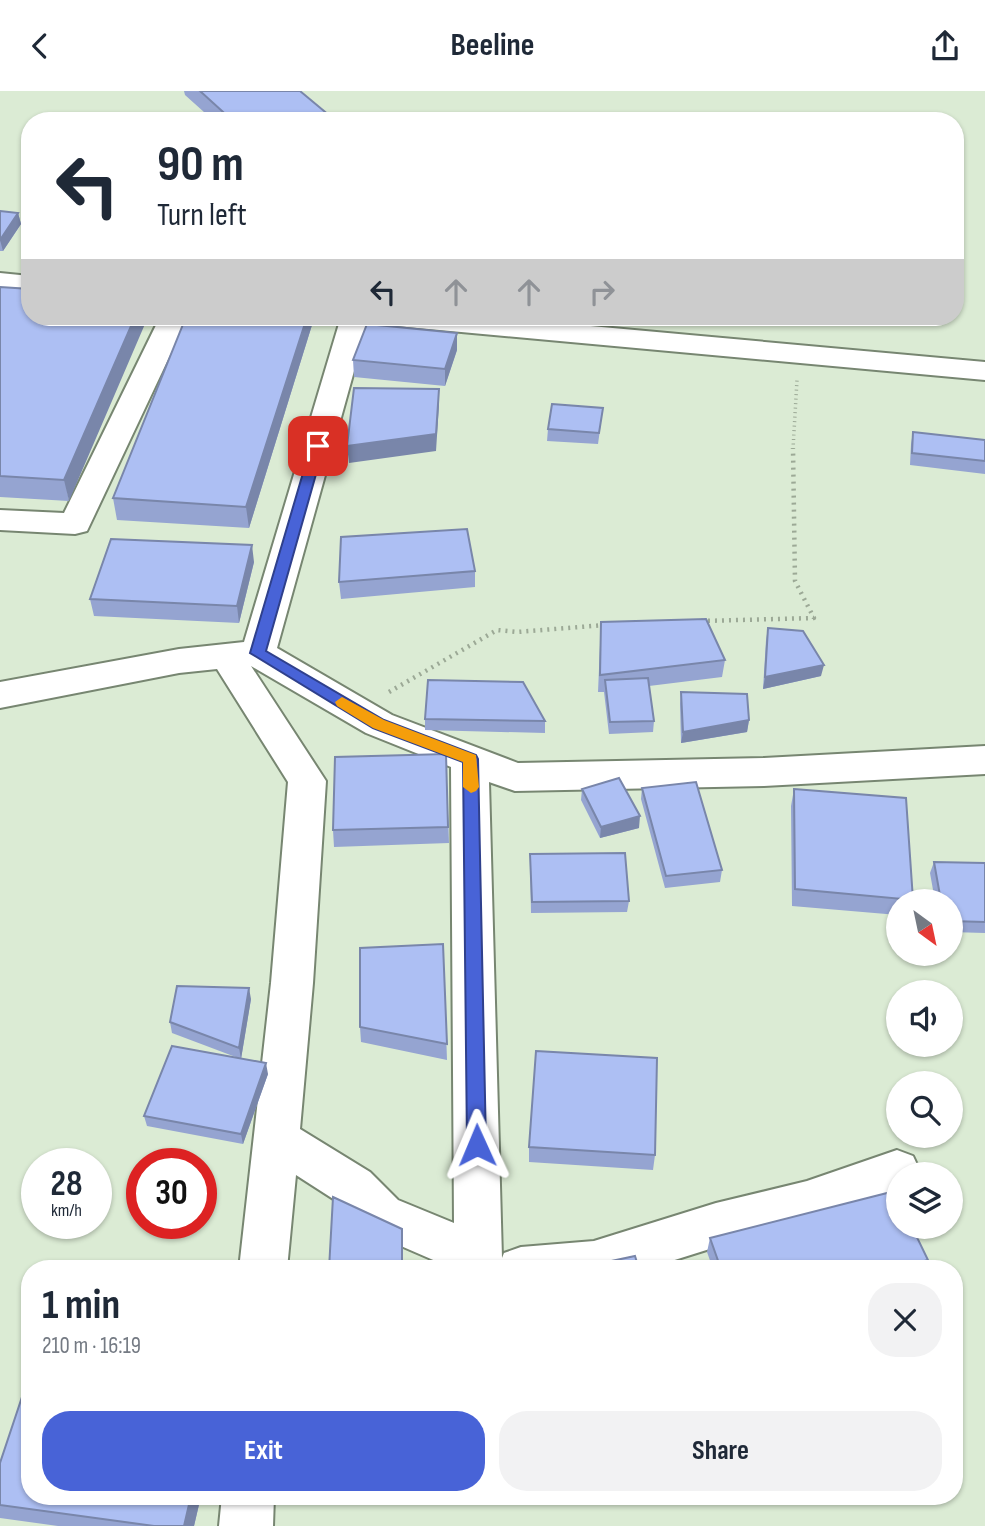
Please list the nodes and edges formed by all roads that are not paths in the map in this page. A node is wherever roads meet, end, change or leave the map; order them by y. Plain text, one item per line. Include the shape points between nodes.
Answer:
1 (0, 281) edge
2 (21, 283) edge
3 (169, 326) edge
4 (352, 326) edge
5 (500, 326) edge
6 (985, 371) edge
7 (0, 520) edge
8 (242, 655) junction
9 (0, 695) edge
10 (470, 759) junction
11 (985, 760) edge
12 (276, 1138) junction
13 (886, 1175) edge
14 (264, 1260) edge
15 (474, 1260) edge
16 (478, 1260) edge
17 (601, 1260) edge
18 (247, 1505) edge
19 (246, 1526) edge

1 - 2 street
3 - 7 street via 75,524
4 - 8 street
5 - 6 street
8 - 9 street via 179,661
8 - 10 street via 379,724
8 - 12 street via 307,781
10 - 11 street via 515,777 764,772
10 - 16 street
12 - 14 street
12 - 15 street via 354,1188 381,1215
13 - 17 street
18 - 19 street

